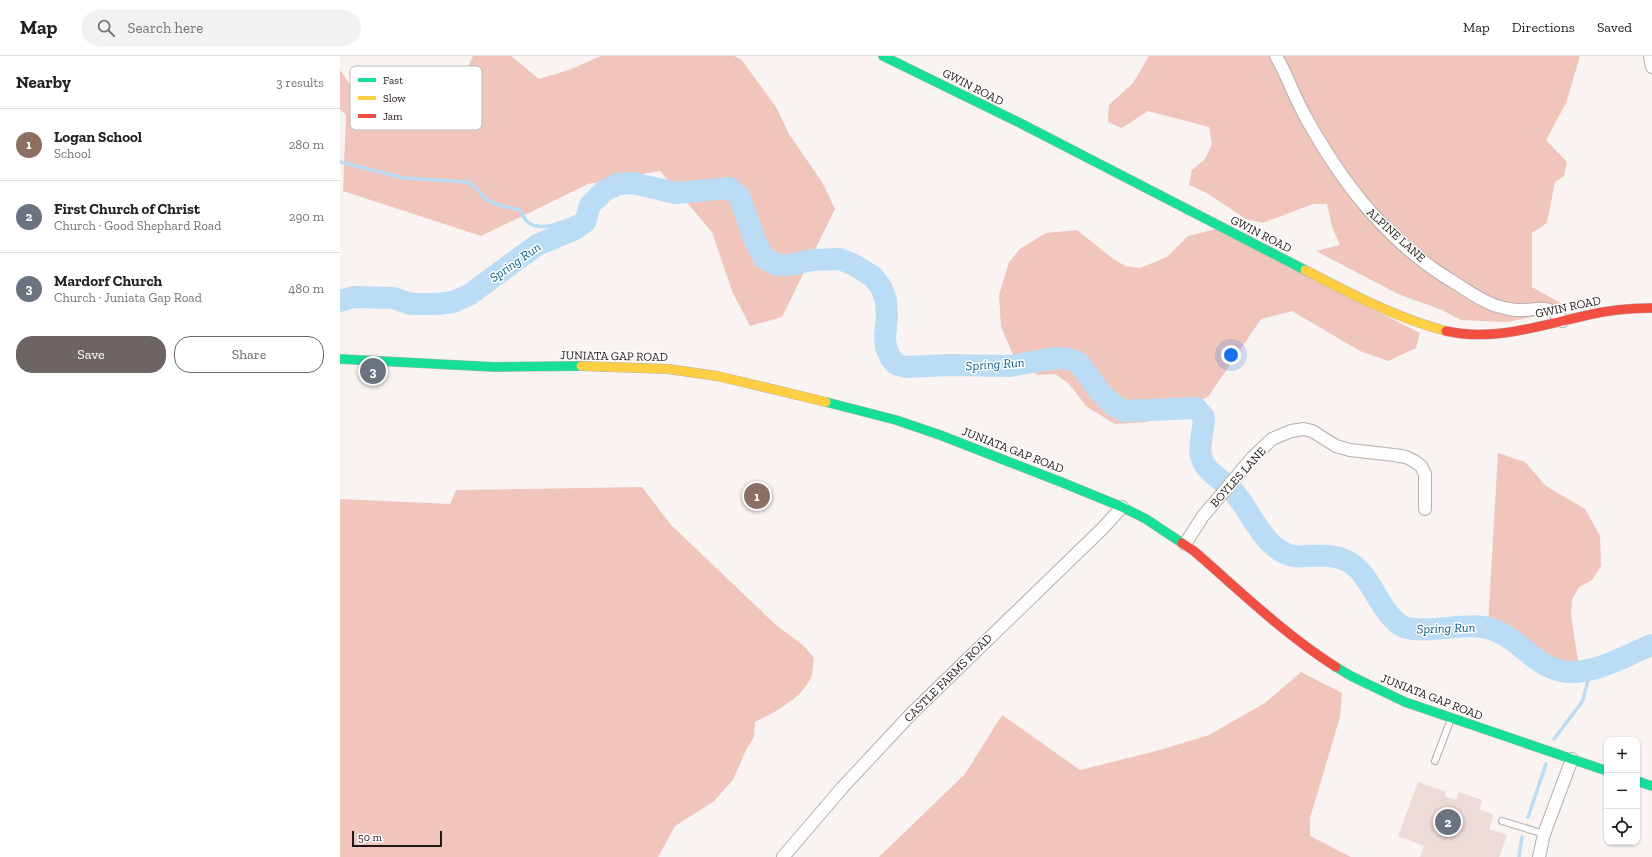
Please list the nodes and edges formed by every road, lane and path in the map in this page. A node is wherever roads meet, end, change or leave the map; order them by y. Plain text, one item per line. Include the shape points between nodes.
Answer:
1 (883, 56) edge
2 (1276, 56) edge
3 (1650, 56) edge
4 (1652, 67) edge
5 (1652, 308) edge
6 (1562, 321) junction
7 (340, 359) edge
8 (1122, 507) junction
9 (1425, 509) dead end
10 (1185, 544) junction
11 (1451, 718) junction
12 (1572, 759) junction
13 (1435, 760) dead end
14 (1604, 770) edge
15 (1640, 782) edge
16 (1652, 786) edge
17 (1502, 821) dead end
18 (1544, 834) junction
19 (783, 857) edge
20 (1539, 857) edge

1 - 6 main road, GWIN ROAD via 1342,289 1410,320 1440,330 1487,335
2 - 6 street, ALPINE LANE via 1321,143 1340,173 1376,219 1440,273 1474,294 1496,306 1518,310 1544,308 1557,313
3 - 4 street
5 - 6 main road, GWIN ROAD via 1634,307
7 - 8 main road, JUNIATA GAP ROAD via 495,367 640,366 717,376 824,401 940,434
8 - 10 main road, JUNIATA GAP ROAD
8 - 19 street, CASTLE FARMS ROAD via 911,714 842,788
9 - 10 street, BOYLES LANE via 1425,474 1421,466 1414,461 1394,455 1336,446 1304,429 1272,439 1253,457 1203,516
10 - 11 main road, JUNIATA GAP ROAD via 1296,639 1333,665 1405,702
11 - 12 main road, JUNIATA GAP ROAD
11 - 13 lane
12 - 14 main road, JUNIATA GAP ROAD
12 - 18 street
15 - 16 main road
17 - 18 lane
18 - 20 street

